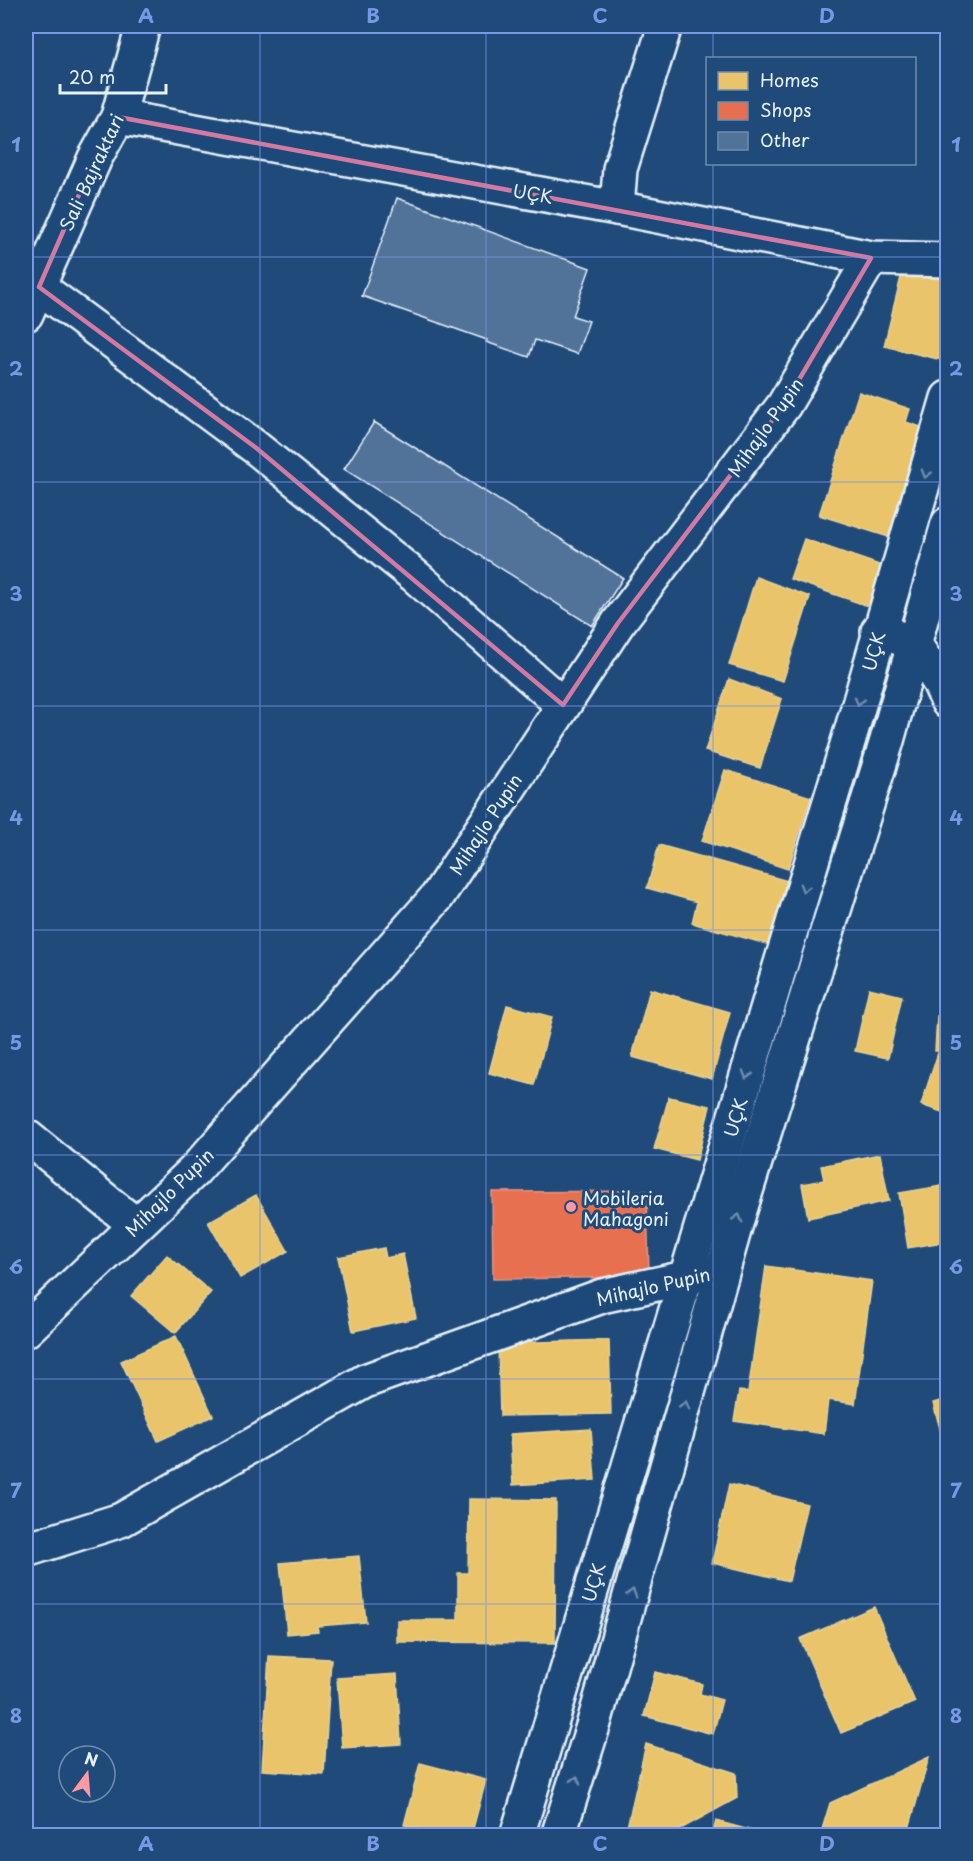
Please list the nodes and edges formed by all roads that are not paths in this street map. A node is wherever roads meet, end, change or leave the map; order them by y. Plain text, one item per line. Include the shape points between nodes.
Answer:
1 (143, 26) edge
2 (665, 26) edge
3 (118, 117) junction
4 (617, 208) junction
5 (871, 258) junction
6 (948, 260) edge
7 (32, 300) edge
8 (948, 398) edge
9 (913, 516) junction
10 (947, 525) edge
11 (878, 631) junction
12 (914, 643) junction
13 (948, 702) edge
14 (564, 705) junction
15 (26, 1136) edge
16 (136, 1225) junction
17 (724, 1270) junction
18 (686, 1277) junction
19 (26, 1330) edge
20 (26, 1550) edge
21 (517, 1836) edge
22 (558, 1836) edge

1 - 3 street, Sali Bajraktari
2 - 4 street via 620,169
3 - 4 street, UÇK
3 - 7 street, Sali Bajraktari via 94,158
4 - 5 street, UÇK
5 - 6 street, UÇK
5 - 14 street, Mihajlo Pupin via 784,405 618,623
7 - 14 street via 255,447 415,576
8 -> 9 street, UÇK
9 - 10 street
9 - 11 street, UÇK
10 - 12 street, UÇK
11 - 12 street
11 -> 18 street, UÇK
12 - 13 street
17 -> 12 street, UÇK
14 - 16 street, Mihajlo Pupin via 437,897 194,1171
15 - 16 street
16 - 19 street, Mihajlo Pupin
17 - 18 street, Mihajlo Pupin
22 -> 17 street, UÇK
18 - 20 street, Mihajlo Pupin via 602,1296 365,1380 121,1520
18 - 21 street, UÇK

